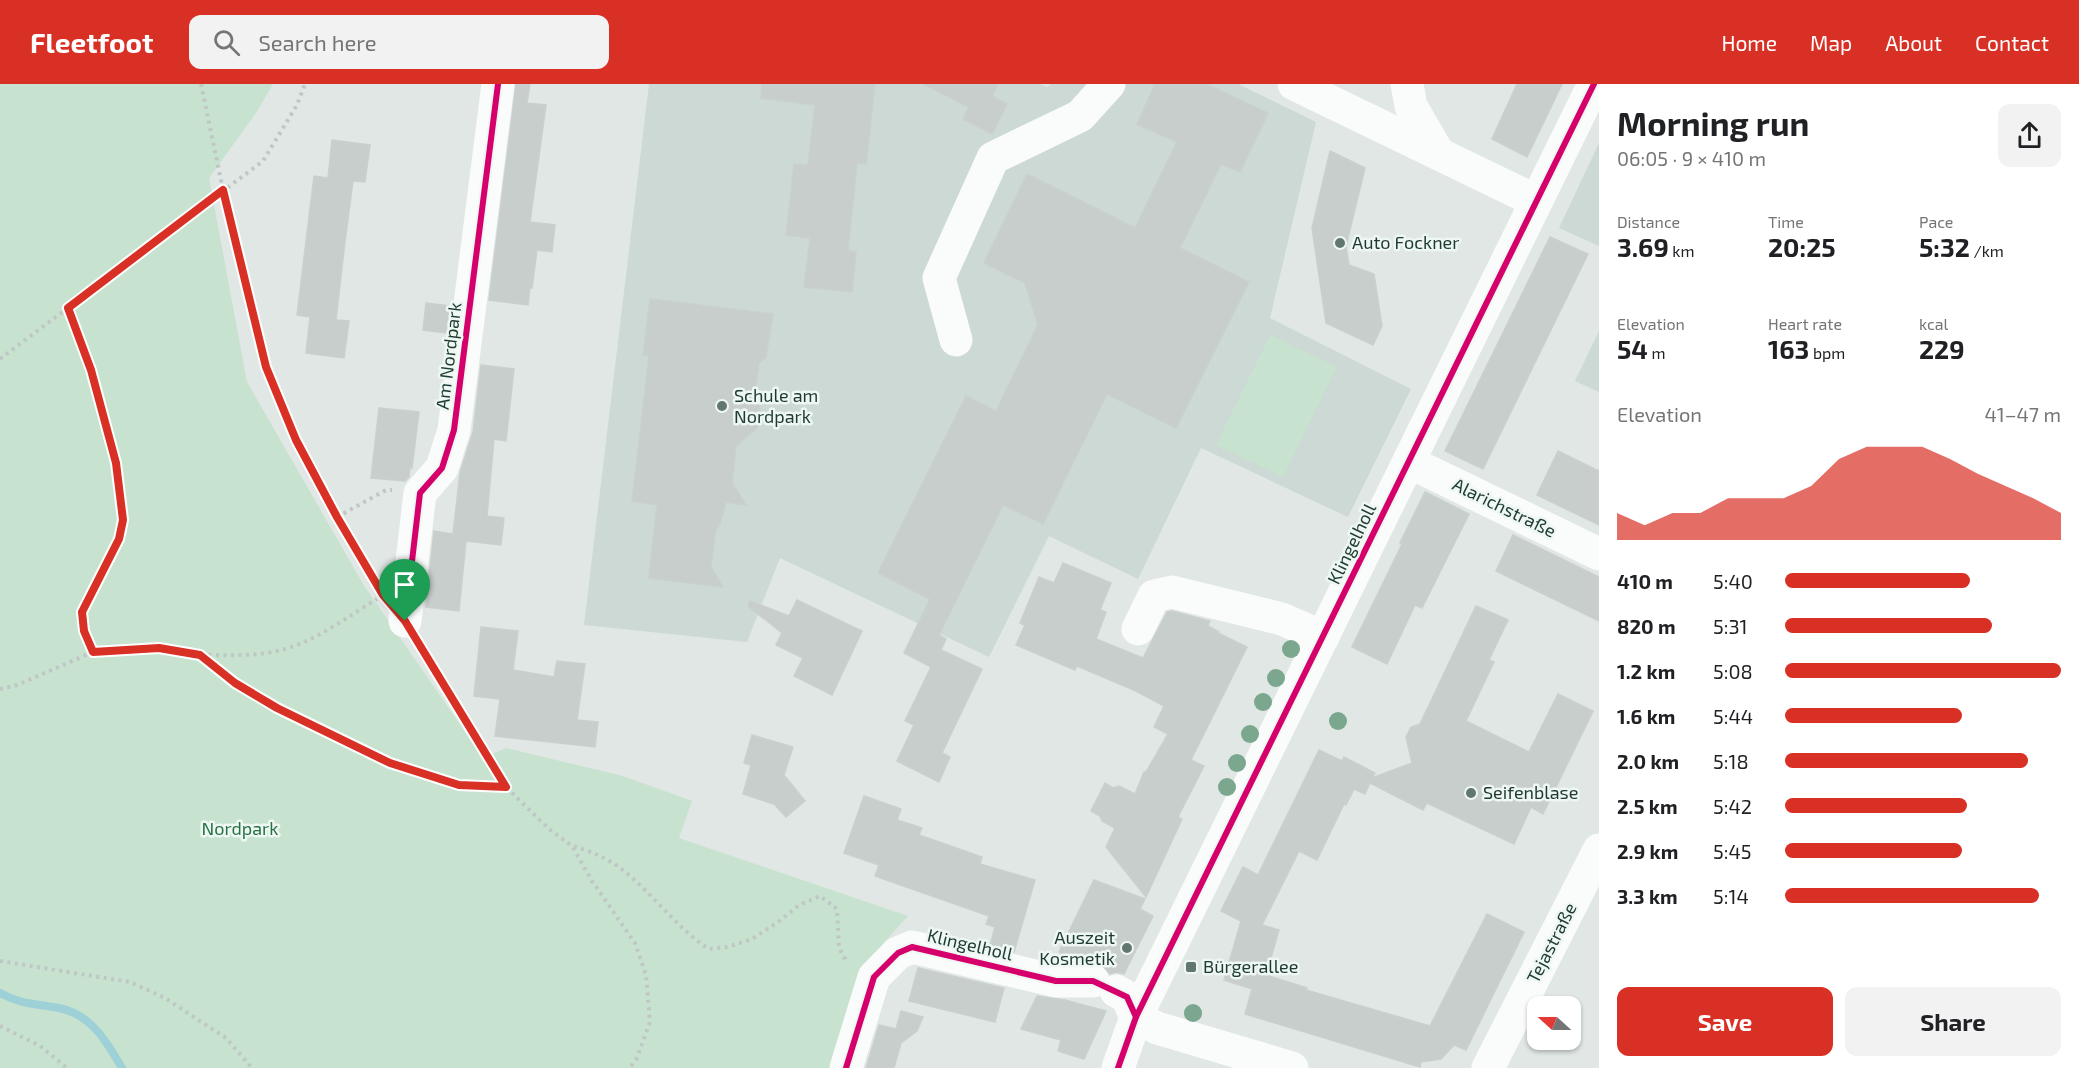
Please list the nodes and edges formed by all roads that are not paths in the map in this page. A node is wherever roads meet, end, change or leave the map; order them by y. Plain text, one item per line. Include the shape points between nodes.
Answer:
1 (498, 84) edge
2 (1109, 84) edge
3 (1294, 84) edge
4 (1407, 84) edge
5 (1594, 84) edge
6 (1438, 153) junction
7 (1536, 201) junction
8 (956, 340) dead end
9 (1408, 462) junction
10 (1599, 554) edge
11 (405, 621) road end
12 (1138, 629) dead end
13 (1323, 637) junction
14 (1599, 850) edge
15 (1136, 1017) junction
16 (846, 1068) edge
17 (1118, 1068) edge
18 (1292, 1068) edge
19 (1488, 1068) edge

1 - 11 street, Am Nordpark via 454,430 442,468 420,493
2 - 8 street via 1080,116 993,158 939,278
3 - 6 street
4 - 6 street via 1411,106
5 - 7 street, Klingelholl
6 - 7 street
7 - 9 street, Klingelholl
9 - 10 street, Alarichstraße
9 - 13 street, Klingelholl
12 - 13 street via 1154,596 1172,591 1282,619
13 - 15 street, Klingelholl
14 - 19 street, Tejastraße
15 - 16 street, Klingelholl via 1127,997 1104,986 1056,981 912,947 897,953 874,977
15 - 17 street, Klingelholl
15 - 18 street via 1157,1028

